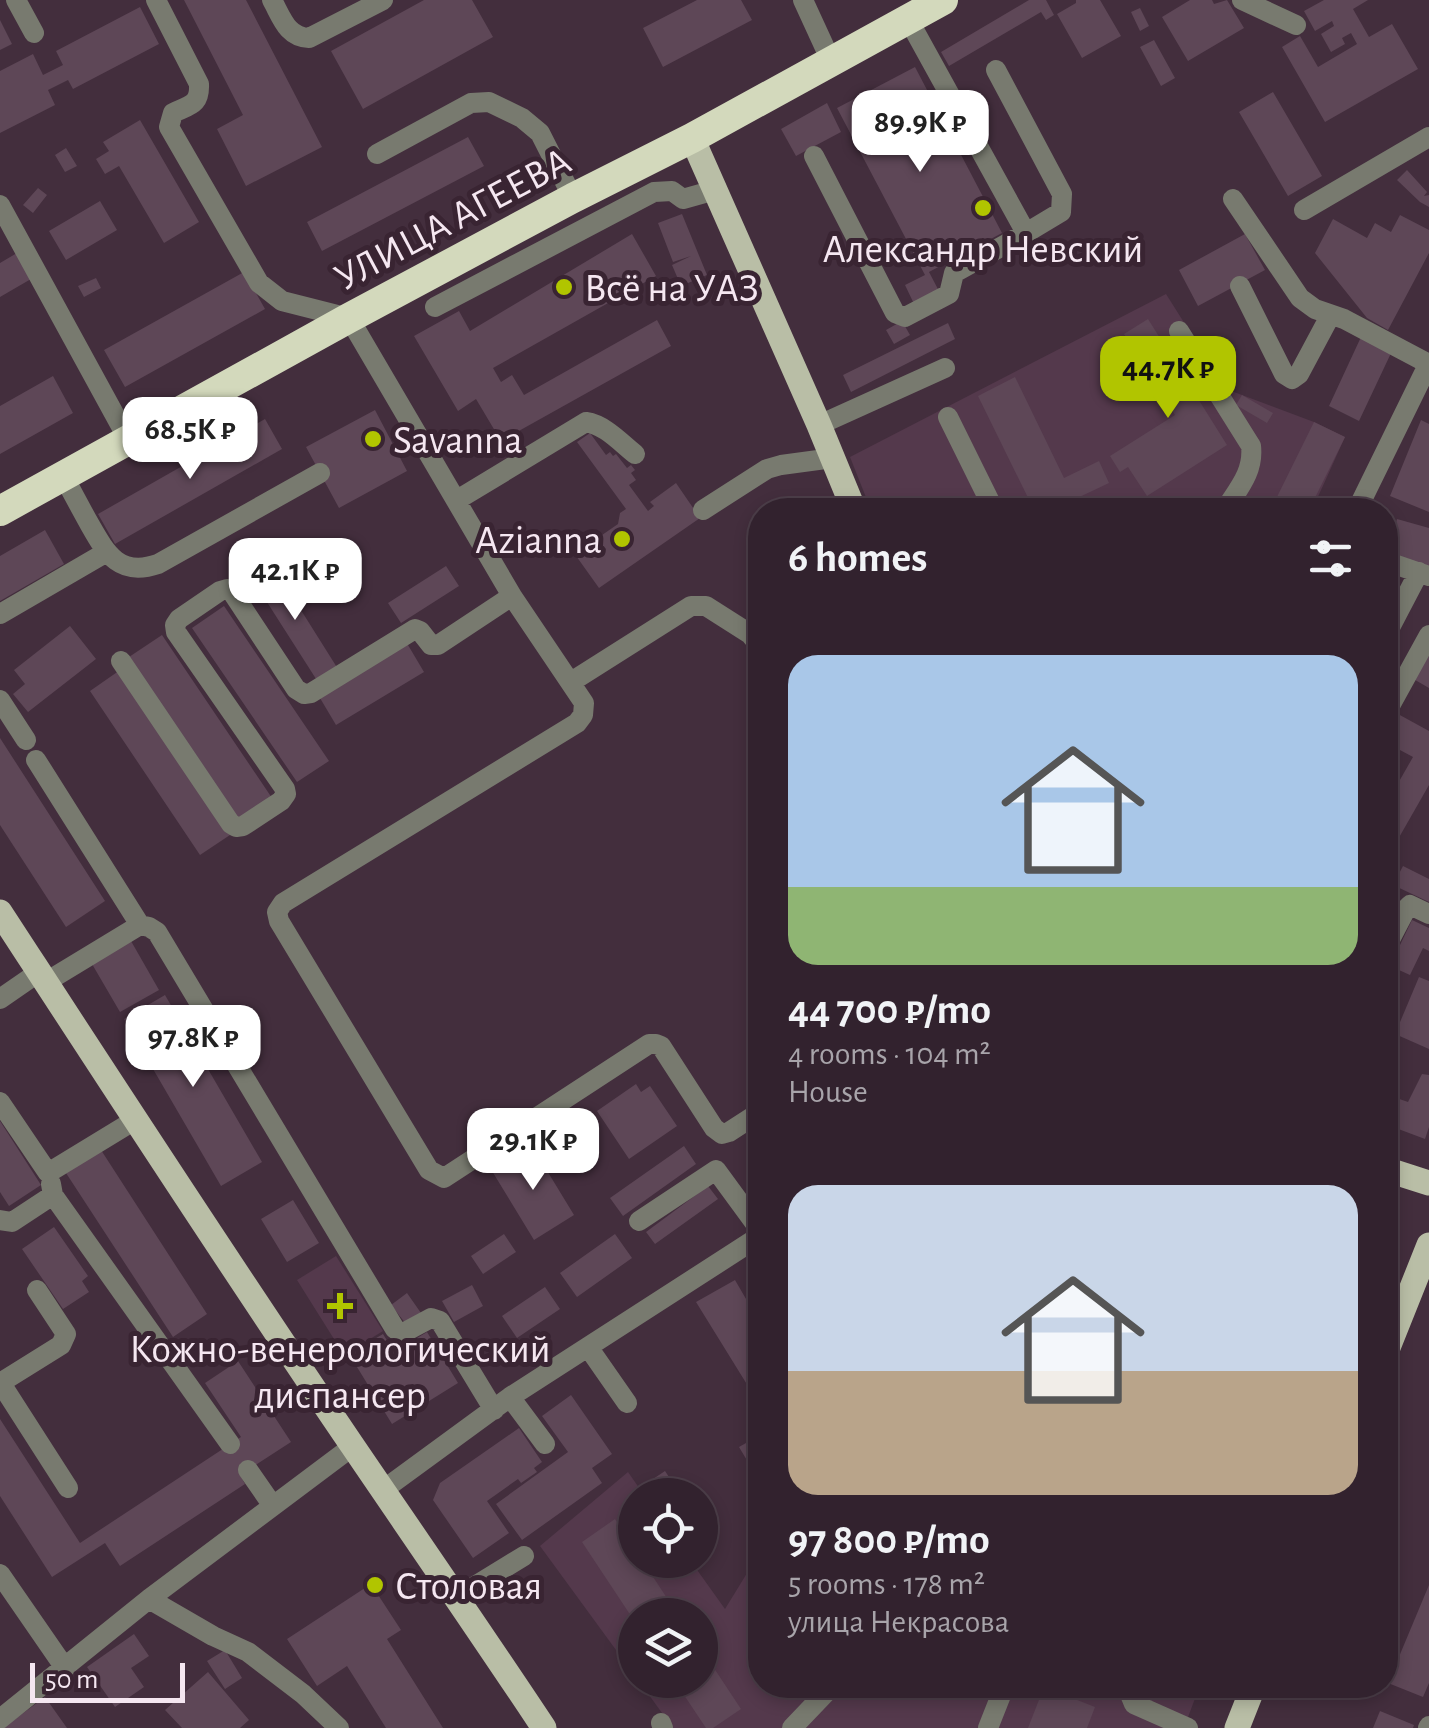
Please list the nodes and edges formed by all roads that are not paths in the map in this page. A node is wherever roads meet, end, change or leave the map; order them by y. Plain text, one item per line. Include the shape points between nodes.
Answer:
1 (16, 0) edge
2 (156, 0) edge
3 (272, 0) edge
4 (383, 0) edge
5 (803, 0) edge
6 (943, 0) edge
7 (1242, 0) edge
8 (908, 19) junction
9 (1296, 25) dead end
10 (34, 32) dead end
11 (832, 61) junction
12 (996, 70) dead end
13 (1429, 137) edge
14 (692, 138) junction
15 (377, 154) dead end
16 (814, 156) dead end
17 (715, 190) junction
18 (573, 198) junction
19 (1232, 198) dead end
20 (0, 205) edge
21 (1304, 210) dead end
22 (1026, 233) junction
23 (1240, 286) dead end
24 (435, 307) dead end
25 (1330, 316) junction
26 (349, 318) junction
27 (1179, 331) dead end
28 (1429, 364) edge
29 (945, 368) dead end
30 (948, 416) dead end
31 (819, 425) junction
32 (129, 441) junction
33 (635, 454) dead end
34 (833, 458) junction
35 (320, 473) dead end
36 (63, 475) junction
37 (849, 498) edge
38 (988, 498) edge
39 (1233, 498) edge
40 (1363, 498) edge
41 (457, 500) junction
42 (703, 510) dead end
43 (0, 511) edge
44 (105, 552) junction
45 (1398, 565) edge
46 (1424, 574) edge
47 (512, 596) junction
48 (0, 614) edge
49 (1398, 616) edge
50 (748, 633) edge
51 (1429, 635) edge
52 (121, 661) dead end
53 (571, 682) junction
54 (1398, 691) edge
55 (0, 700) edge
56 (26, 740) dead end
57 (36, 760) dead end
58 (0, 912) edge
59 (1429, 914) edge
60 (140, 924) junction
61 (1398, 924) edge
62 (42, 977) junction
63 (0, 999) edge
64 (0, 1102) edge
65 (135, 1120) junction
66 (748, 1120) edge
67 (48, 1173) junction
68 (1398, 1173) edge
69 (1429, 1184) edge
70 (53, 1195) junction
71 (748, 1216) edge
72 (0, 1220) edge
73 (639, 1221) dead end
74 (748, 1241) edge
75 (1429, 1246) edge
76 (37, 1290) dead end
77 (1398, 1322) edge
78 (588, 1347) junction
79 (0, 1383) edge
80 (502, 1404) junction
81 (627, 1404) dead end
82 (230, 1444) dead end
83 (545, 1444) dead end
84 (353, 1446) junction
85 (248, 1470) dead end
86 (68, 1488) dead end
87 (383, 1490) junction
88 (273, 1506) junction
89 (524, 1556) dead end
90 (0, 1574) edge
91 (458, 1596) junction
92 (149, 1599) junction
93 (66, 1668) junction
94 (821, 1698) edge
95 (1001, 1698) edge
96 (1132, 1698) edge
97 (1249, 1698) edge
98 (0, 1718) edge
99 (338, 1728) edge
100 (544, 1728) edge
101 (792, 1728) edge
102 (988, 1728) edge
103 (1188, 1728) edge
104 (1238, 1728) edge

1 - 10 street
2 - 26 street via 199,84 195,102 173,113 170,127 259,283 282,300
3 - 4 street via 289,32 309,38
5 - 11 street
6 - 8 highway, УЛИЦА АГЕЕВА
7 - 9 street
8 - 11 highway, УЛИЦА АГЕЕВА
8 - 22 street
11 - 14 highway, УЛИЦА АГЕЕВА
12 - 22 street via 1062,194 1061,212
13 - 21 street
14 - 17 main road
14 - 18 highway, УЛИЦА АГЕЕВА
15 - 18 street via 471,104 489,102 540,132
16 - 22 street via 895,313 905,318 949,294 954,273
17 - 24 street via 682,199 672,191 654,192
17 - 31 main road
18 - 26 highway, УЛИЦА АГЕЕВА
19 - 25 street via 1300,298
20 - 32 street
23 - 25 street via 1292,380
25 - 28 street
26 - 32 highway, УЛИЦА АГЕЕВА
26 - 41 street
27 - 39 street via 1251,446 1252,461
28 - 40 street
29 - 31 street
30 - 38 street
31 - 34 main road
32 - 36 highway, УЛИЦА АГЕЕВА
33 - 41 street via 586,422
34 - 37 main road
34 - 42 street via 767,469
35 - 44 street via 158,564 134,568
36 - 43 highway, УЛИЦА АГЕЕВА
36 - 44 street
41 - 47 street
44 - 48 street
45 - 46 street
46 - 49 street
47 - 52 street via 438,645 415,628 304,694 227,589 175,624 286,789 282,800 243,826 231,824
47 - 53 street
50 - 53 street via 706,606 691,606
51 - 54 street
53 - 66 street via 584,703 576,723 283,903 279,921 429,1170 444,1178 649,1044 661,1046 714,1128 722,1134
55 - 56 street
57 - 60 street
58 - 62 main road
59 - 61 street via 1410,905
60 - 62 street
60 - 80 street via 157,932 395,1329 440,1321
62 - 63 street
62 - 65 main road
64 - 67 street
65 - 67 street
65 - 84 main road
67 - 70 street
68 - 69 main road
70 - 72 street via 12,1222
70 - 82 street
71 - 73 street via 716,1170
74 - 78 street
75 - 77 main road
76 - 79 street via 66,1334 61,1345
78 - 80 street
78 - 81 street
79 - 86 street
80 - 83 street
80 - 87 street
84 - 87 main road
84 - 88 street
85 - 88 street
87 - 91 main road
88 - 92 street
89 - 91 street
90 - 93 street
91 - 100 main road
92 - 93 street
92 - 99 street via 248,1652
93 - 98 street
94 - 101 street
95 - 102 street
96 - 103 street
97 - 104 main road

